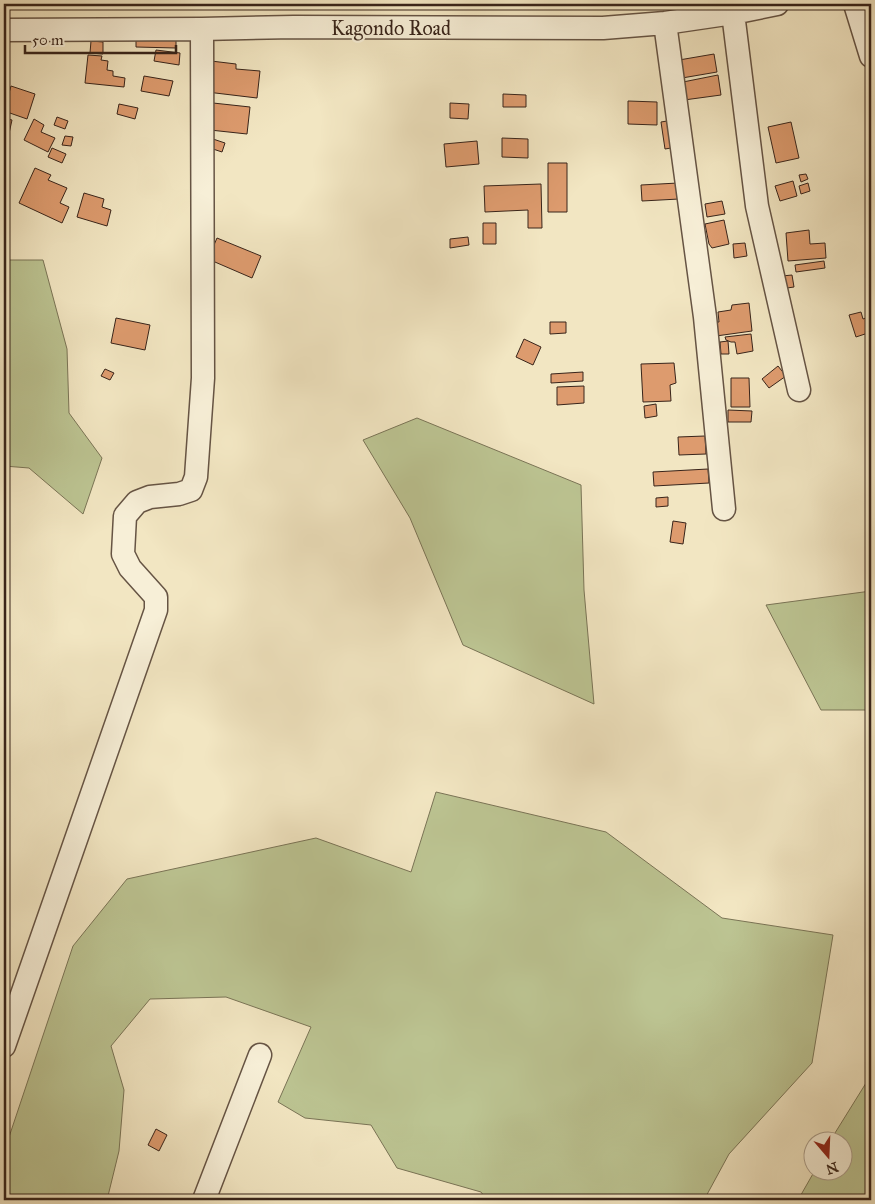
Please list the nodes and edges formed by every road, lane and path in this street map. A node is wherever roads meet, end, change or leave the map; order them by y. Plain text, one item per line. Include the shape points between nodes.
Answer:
1 (777, 4) edge
2 (855, 4) edge
3 (732, 13) junction
4 (665, 23) junction
5 (202, 29) junction
6 (4, 30) edge
7 (871, 56) edge
8 (799, 390) dead end
9 (724, 509) dead end
10 (4, 1046) edge
11 (260, 1055) dead end
12 (204, 1200) edge

1 - 3 street, Kagondo Road
2 - 7 street
3 - 4 street, Kagondo Road
3 - 8 street via 757,206
4 - 5 street, Kagondo Road via 603,28
4 - 9 street via 705,317
5 - 6 street, Kagondo Road
5 - 10 street via 203,378 196,477 191,490 150,497 138,502 125,516 123,554 130,568 156,597 156,610
11 - 12 street

